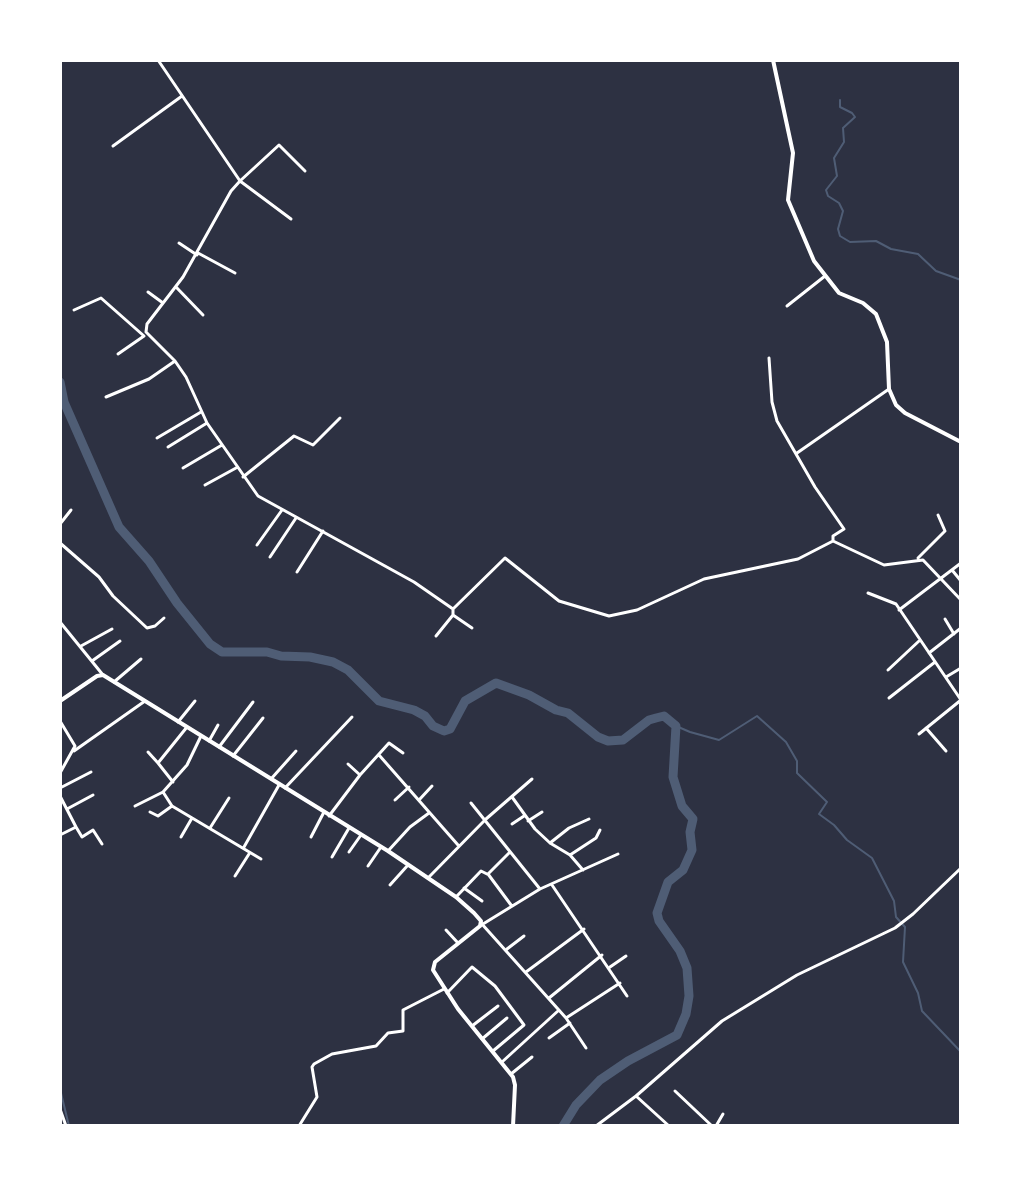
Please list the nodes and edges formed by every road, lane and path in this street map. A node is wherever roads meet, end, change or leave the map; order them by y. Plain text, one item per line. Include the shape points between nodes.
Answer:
1 (158, 60) edge
2 (773, 60) edge
3 (182, 96) junction
4 (113, 146) dead end
5 (305, 171) dead end
6 (240, 181) junction
7 (291, 219) dead end
8 (179, 243) dead end
9 (198, 254) junction
10 (235, 273) dead end
11 (825, 276) junction
12 (176, 287) junction
13 (148, 292) dead end
14 (163, 303) junction
15 (787, 306) dead end
16 (74, 310) dead end
17 (203, 315) dead end
18 (146, 336) junction
19 (118, 354) dead end
20 (769, 358) dead end
21 (175, 361) junction
22 (889, 389) junction
23 (106, 397) dead end
24 (201, 412) junction
25 (340, 418) dead end
26 (207, 423) junction
27 (157, 438) dead end
28 (961, 442) edge
29 (222, 445) junction
30 (168, 447) dead end
31 (797, 453) junction
32 (183, 468) dead end
33 (236, 468) junction
34 (243, 477) junction
35 (205, 485) dead end
36 (71, 510) dead end
37 (282, 510) junction
38 (938, 515) dead end
39 (296, 518) junction
40 (60, 524) edge
41 (323, 531) junction
42 (833, 541) junction
43 (60, 543) edge
44 (257, 545) dead end
45 (270, 557) dead end
46 (918, 558) junction
47 (961, 563) edge
48 (952, 570) junction
49 (297, 572) dead end
50 (941, 577) junction
51 (961, 581) edge
52 (868, 593) dead end
53 (961, 600) edge
54 (453, 609) junction
55 (899, 610) junction
56 (453, 615) junction
57 (164, 618) dead end
58 (945, 619) dead end
59 (60, 622) edge
60 (472, 628) dead end
61 (961, 628) edge
62 (112, 629) dead end
63 (954, 634) junction
64 (436, 636) dead end
65 (120, 641) dead end
66 (919, 641) junction
67 (80, 646) junction
68 (928, 653) junction
69 (141, 659) dead end
70 (92, 661) junction
71 (935, 662) junction
72 (961, 668) edge
73 (888, 670) dead end
74 (103, 675) junction
75 (946, 677) junction
76 (114, 682) junction
77 (889, 698) dead end
78 (961, 700) edge
79 (60, 701) edge
80 (145, 701) junction
81 (195, 701) dead end
82 (253, 702) dead end
83 (352, 717) dead end
84 (263, 718) dead end
85 (60, 721) edge
86 (178, 722) junction
87 (218, 725) dead end
88 (187, 727) junction
89 (926, 728) junction
90 (919, 734) dead end
91 (201, 736) junction
92 (209, 741) junction
93 (219, 747) junction
94 (74, 751) junction
95 (296, 751) dead end
96 (946, 751) dead end
97 (148, 752) dead end
98 (403, 753) dead end
99 (379, 755) junction
100 (233, 756) junction
101 (158, 763) junction
102 (348, 764) dead end
103 (91, 772) dead end
104 (60, 773) edge
105 (360, 775) junction
106 (271, 779) junction
107 (532, 779) dead end
108 (173, 782) junction
109 (279, 785) junction
110 (432, 786) dead end
111 (409, 787) junction
112 (60, 788) edge
113 (285, 788) junction
114 (163, 792) junction
115 (93, 795) dead end
116 (60, 797) edge
117 (512, 797) junction
118 (229, 798) dead end
119 (395, 800) dead end
120 (419, 800) junction
121 (471, 803) dead end
122 (135, 806) dead end
123 (172, 806) junction
124 (67, 809) junction
125 (150, 812) dead end
126 (542, 812) dead end
127 (429, 813) junction
128 (327, 814) junction
129 (524, 816) junction
130 (192, 818) junction
131 (486, 819) junction
132 (589, 819) dead end
133 (528, 821) junction
134 (512, 824) dead end
135 (76, 827) junction
136 (210, 828) junction
137 (349, 828) junction
138 (600, 830) dead end
139 (60, 835) edge
140 (361, 835) junction
141 (181, 837) dead end
142 (311, 837) dead end
143 (550, 843) junction
144 (102, 844) dead end
145 (459, 846) junction
146 (381, 847) junction
147 (243, 848) junction
148 (388, 851) junction
149 (349, 852) dead end
150 (510, 852) junction
151 (249, 854) junction
152 (618, 854) dead end
153 (570, 855) junction
154 (332, 857) dead end
155 (261, 859) dead end
156 (408, 865) junction
157 (368, 866) dead end
158 (961, 868) edge
159 (583, 870) junction
160 (488, 874) junction
161 (235, 876) dead end
162 (428, 878) junction
163 (390, 885) dead end
164 (552, 885) junction
165 (464, 888) junction
166 (540, 889) junction
167 (456, 897) junction
168 (482, 901) dead end
169 (511, 905) junction
170 (482, 923) junction
171 (584, 929) junction
172 (446, 930) dead end
173 (524, 936) dead end
174 (458, 943) junction
175 (507, 949) junction
176 (602, 955) junction
177 (626, 956) dead end
178 (610, 967) junction
179 (526, 972) junction
180 (620, 983) junction
181 (446, 991) junction
182 (627, 996) dead end
183 (549, 998) junction
184 (498, 1006) dead end
185 (559, 1010) junction
186 (507, 1018) dead end
187 (566, 1018) junction
188 (570, 1023) junction
189 (472, 1026) junction
190 (549, 1038) dead end
191 (482, 1039) junction
192 (586, 1048) dead end
193 (493, 1051) junction
194 (532, 1057) dead end
195 (502, 1062) junction
196 (511, 1074) junction
197 (675, 1091) dead end
198 (636, 1096) junction
199 (60, 1109) edge
200 (723, 1114) dead end
201 (598, 1124) edge
202 (514, 1125) edge
203 (66, 1126) edge
204 (299, 1126) edge
205 (523, 1126) edge
206 (606, 1126) edge
207 (669, 1126) edge
208 (714, 1126) edge

1 - 3 street
2 - 11 street via 793,153 789,206
3 - 4 street
3 - 6 street
5 - 6 street via 279,145
6 - 7 street
6 - 9 street
8 - 9 street
9 - 10 street
9 - 12 street
11 - 15 street
11 - 22 street via 842,295 876,314 887,342
12 - 14 street
12 - 17 street
13 - 14 street
14 - 18 street via 147,324
16 - 18 street via 101,298
18 - 19 street
18 - 21 street
20 - 31 street via 776,416
21 - 23 street
21 - 24 street
22 - 28 street via 901,410
22 - 31 street
24 - 26 street
24 - 27 street
25 - 34 street via 313,445 294,436
26 - 29 street
26 - 30 street
29 - 32 street
29 - 33 street
31 - 42 street via 844,529
33 - 34 street
33 - 35 street
34 - 37 street via 258,496
36 - 40 street
37 - 39 street
37 - 44 street
38 - 46 street via 945,531
39 - 41 street
39 - 45 street
41 - 49 street
41 - 54 street
42 - 46 street via 884,565
42 - 54 street via 798,559 704,579 637,610 609,616 559,601 505,558
43 - 57 street via 147,628
46 - 50 street
47 - 48 street
48 - 50 street
48 - 51 street
50 - 53 street
50 - 55 street
52 - 55 street via 895,603
54 - 56 street
55 - 66 street
56 - 60 street
56 - 64 street
58 - 63 street
59 - 67 street
61 - 63 street
62 - 67 street
63 - 68 street
65 - 70 street
66 - 68 street
66 - 73 street
67 - 70 street
68 - 71 street
69 - 76 street
70 - 74 street
71 - 75 street
71 - 77 street
72 - 75 street
74 - 76 street
74 - 79 street
75 - 78 street
76 - 80 street
78 - 89 street
80 - 86 street
80 - 94 street
81 - 86 street
82 - 93 street
83 - 113 street
84 - 100 street
85 - 94 street
86 - 88 street
87 - 92 street
88 - 91 street
88 - 101 street
89 - 90 street
89 - 96 street
91 - 92 street
91 - 108 street
92 - 93 street
93 - 100 street
94 - 104 street
95 - 106 street
97 - 101 street
98 - 99 street via 391,742
99 - 105 street
99 - 111 street
100 - 106 street
101 - 108 street
102 - 105 street
103 - 112 street
105 - 128 street
106 - 109 street
107 - 117 street
108 - 114 street
109 - 113 street
109 - 147 street
110 - 120 street
111 - 119 street
111 - 120 street
113 - 128 street
114 - 122 street
114 - 123 street
115 - 124 street
116 - 124 street
117 - 129 street
117 - 131 street
118 - 136 street
120 - 127 street
121 - 131 street
123 - 125 street via 158,816
123 - 130 street
124 - 135 street
126 - 133 street
127 - 145 street
127 - 148 street
128 - 137 street
128 - 142 street
129 - 133 street
129 - 134 street
130 - 136 street
130 - 141 street
131 - 145 street
131 - 150 street
132 - 143 street
133 - 143 street
135 - 139 street
135 - 144 street via 82,837 93,830
136 - 147 street
137 - 140 street
137 - 154 street
138 - 153 street
140 - 146 street
140 - 149 street
143 - 153 street
145 - 162 street
146 - 148 street
146 - 157 street
147 - 151 street
148 - 156 street
150 - 160 street
150 - 166 street
151 - 155 street
151 - 161 street
152 - 159 street
153 - 159 street
156 - 162 street
156 - 163 street
158 - 198 street via 895,928 733,1013
159 - 164 street
160 - 165 street via 482,870
160 - 169 street
162 - 167 street
164 - 166 street
164 - 171 street
165 - 167 street
165 - 168 street
166 - 169 street
167 - 170 street
169 - 170 street
170 - 174 street
170 - 175 street
171 - 176 street
171 - 179 street
172 - 174 street
173 - 175 street
174 - 181 street via 433,966
175 - 179 street
176 - 178 street
176 - 183 street
177 - 178 street
178 - 180 street
179 - 183 street
180 - 182 street
180 - 187 street
181 - 189 street
181 - 193 street via 472,967 495,986 524,1025
181 - 204 street via 403,1010 403,1031 388,1033 376,1046 332,1054 314,1064 317,1097
183 - 185 street
184 - 189 street
185 - 187 street
185 - 195 street
186 - 191 street
187 - 188 street
188 - 190 street
188 - 192 street
189 - 191 street
191 - 193 street
193 - 195 street
194 - 196 street
195 - 196 street
196 - 202 street
197 - 208 street
198 - 201 street
198 - 207 street
199 - 203 street
200 - 208 street
201 - 206 street
202 - 205 street

